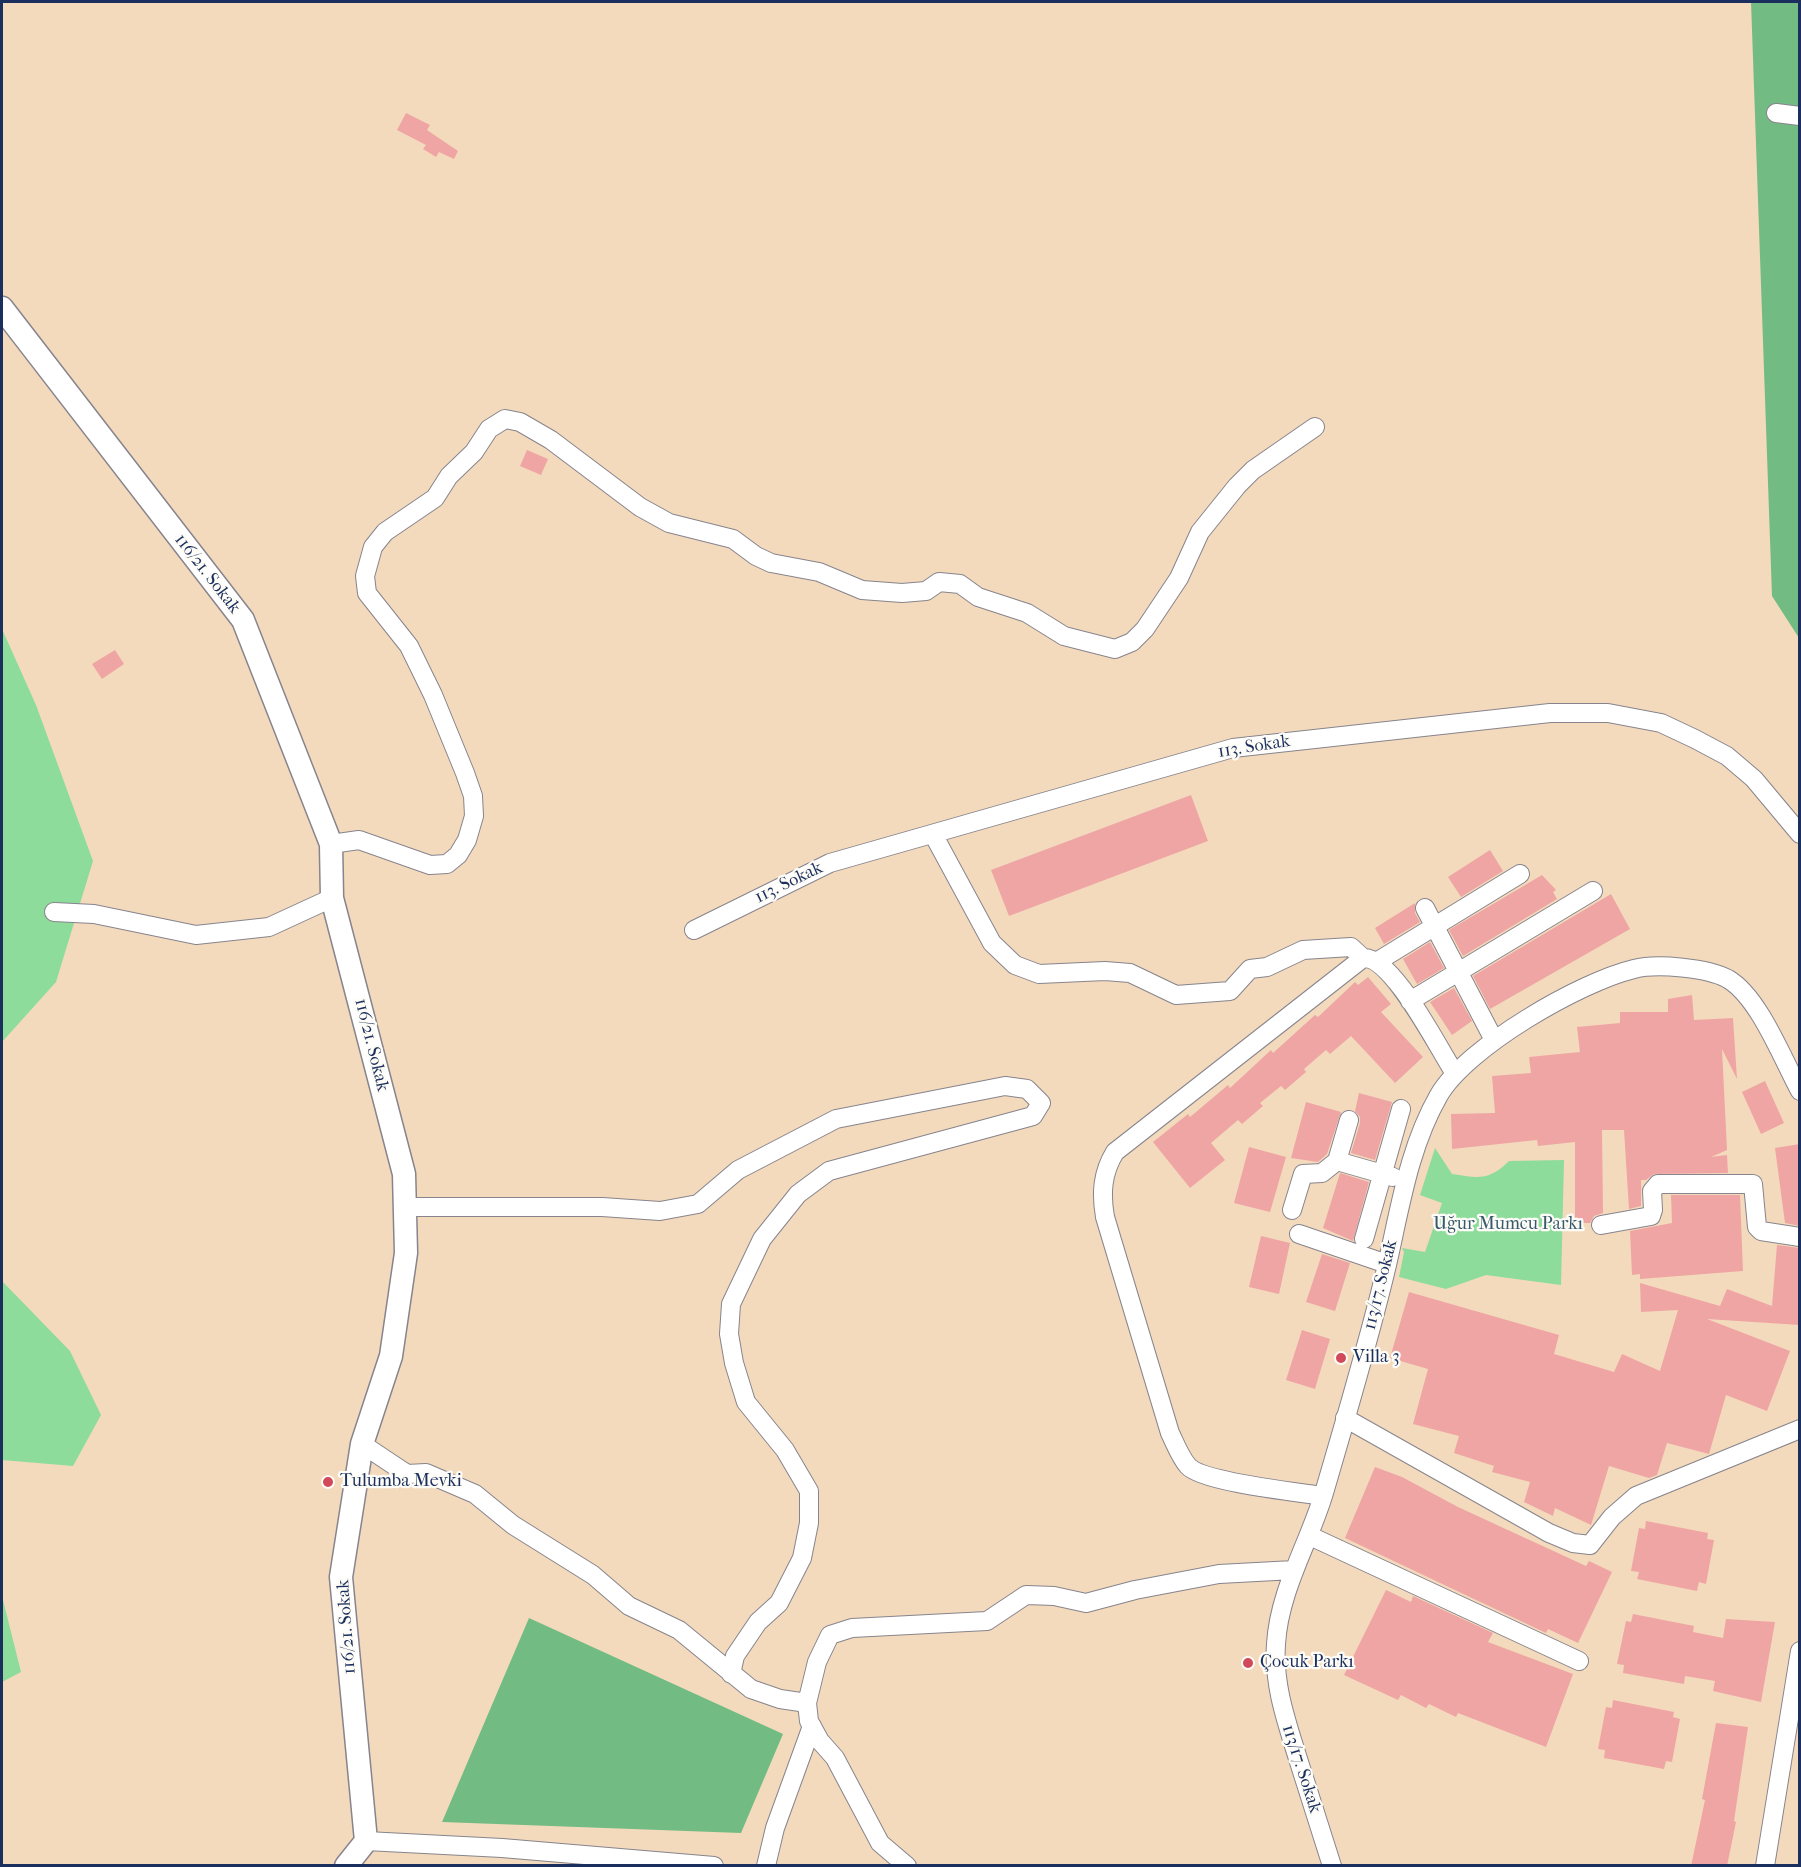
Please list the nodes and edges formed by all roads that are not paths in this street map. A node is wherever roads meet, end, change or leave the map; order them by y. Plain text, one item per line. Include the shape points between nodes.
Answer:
1 (1776, 113) dead end
2 (1800, 116) edge
3 (2, 308) edge
4 (1315, 427) dead end
5 (933, 834) junction
6 (1800, 834) edge
7 (331, 844) junction
8 (1520, 874) dead end
9 (1593, 891) dead end
10 (333, 898) junction
11 (1425, 908) dead end
12 (54, 912) dead end
13 (1435, 926) junction
14 (694, 930) dead end
15 (1370, 960) junction
16 (1458, 972) junction
17 (1410, 1001) junction
18 (1494, 1040) junction
19 (1454, 1072) junction
20 (1800, 1091) edge
21 (1401, 1109) dead end
22 (1348, 1120) dead end
23 (1337, 1161) junction
24 (1382, 1174) junction
25 (1406, 1182) junction
26 (405, 1207) junction
27 (1292, 1210) dead end
28 (1601, 1225) dead end
29 (1299, 1234) dead end
30 (1800, 1237) edge
31 (1364, 1239) dead end
32 (1387, 1263) junction
33 (1345, 1418) junction
34 (1800, 1429) edge
35 (362, 1444) junction
36 (1323, 1496) junction
37 (1310, 1536) junction
38 (1294, 1570) junction
39 (1800, 1651) edge
40 (1578, 1661) dead end
41 (731, 1674) junction
42 (807, 1703) junction
43 (812, 1726) junction
44 (366, 1842) junction
45 (346, 1866) edge
46 (714, 1866) edge
47 (766, 1866) edge
48 (906, 1866) edge
49 (1332, 1866) edge
50 (1765, 1866) edge

1 - 2 street
3 - 7 street, 116/21. Sokak via 243,620
4 - 7 street via 1253,470 1238,486 1200,532 1179,578 1145,629 1132,642 1115,649 1064,636 1027,613 978,597 960,584 939,582 926,591 902,593 862,590 819,572 771,563 733,539 669,523 640,507 551,440 520,422 505,419 489,429 435,498 385,532 373,547 365,576 367,592 409,646 465,773 473,796 474,816 467,840 447,864 430,865 359,840
5 - 6 street, 113. Sokak via 1233,748 1550,713 1608,713 1661,723 1727,756 1754,779
5 - 14 street, 113. Sokak via 830,863
5 - 15 street via 992,943 1015,964 1039,974 1130,973 1176,995 1230,992 1250,969 1268,967 1303,950 1351,947
7 - 10 street, 116/21. Sokak
8 - 13 street
9 - 16 street
10 - 12 street via 269,927 196,935 94,914
10 - 26 street, 116/21. Sokak via 404,1174
11 - 13 street
13 - 15 street
13 - 16 street
15 - 17 street
15 - 36 street via 1116,1152 1108,1164 1103,1186 1105,1217 1115,1251 1170,1433 1187,1465 1215,1478
16 - 17 street
16 - 18 street
17 - 19 street
18 - 19 street, 113/17. Sokak
18 - 20 street, 113/17. Sokak via 1572,994 1634,969 1708,971 1730,980 1754,1006
19 - 25 street, 113/17. Sokak via 1425,1122
21 - 24 street
22 - 23 street
23 - 24 street
23 - 27 street via 1322,1173 1303,1174
24 - 25 street
24 - 31 street
25 - 32 street, 113/17. Sokak
26 - 35 street, 116/21. Sokak via 406,1253 391,1356
26 - 41 street via 602,1207 660,1211 698,1204 738,1170 836,1119 1005,1086 1027,1089 1041,1103 1033,1116 829,1171 798,1194 762,1239 730,1304 729,1334 746,1402 785,1450 809,1491 809,1522 802,1558 779,1603 758,1622 735,1656
28 - 30 street via 1651,1216 1652,1191 1658,1184 1753,1184 1757,1227
29 - 32 street
32 - 33 street, 113/17. Sokak
33 - 34 street via 1549,1533 1572,1543 1590,1545 1612,1517 1636,1496
33 - 36 street, 113/17. Sokak
35 - 41 street via 407,1474 426,1473 475,1494 513,1525 593,1575 629,1606 679,1630
35 - 44 street, 116/21. Sokak via 341,1577
36 - 37 street, 113/17. Sokak
37 - 38 street, 113/17. Sokak
37 - 40 street
38 - 42 street via 1219,1574 1086,1603 1026,1595 987,1621 852,1628 830,1635 817,1662
38 - 49 street, 113/17. Sokak via 1276,1641 1275,1671 1281,1706
39 - 50 street
41 - 42 street via 751,1689
42 - 43 street
43 - 47 street via 775,1828
43 - 48 street via 835,1758 880,1844
44 - 45 street
44 - 46 street via 502,1848

